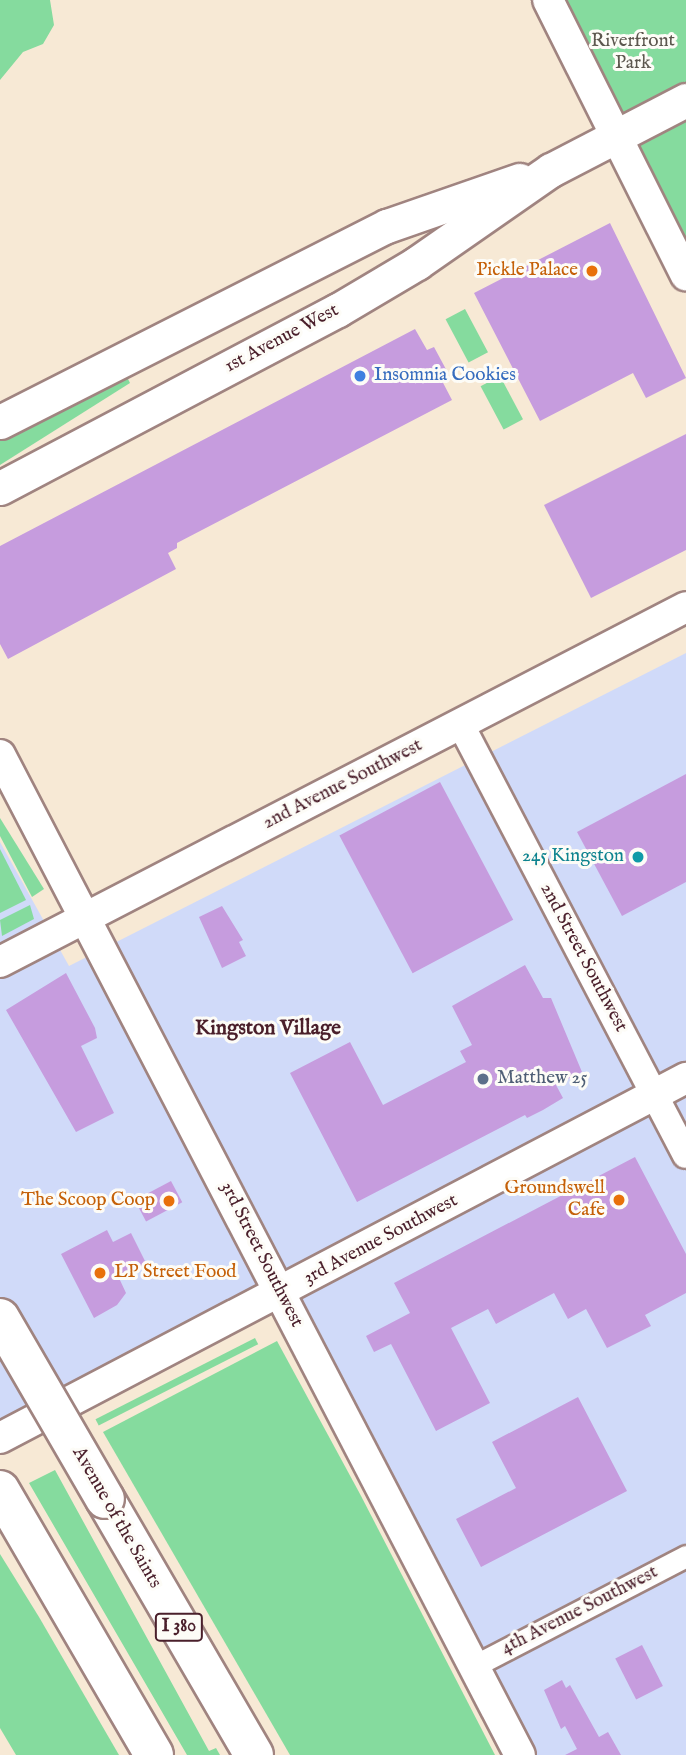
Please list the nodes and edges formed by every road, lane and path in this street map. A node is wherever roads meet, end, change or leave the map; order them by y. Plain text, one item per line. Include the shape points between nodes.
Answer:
1 (548, 0) edge
2 (686, 100) edge
3 (615, 136) junction
4 (551, 170) junction
5 (686, 275) edge
6 (0, 422) edge
7 (0, 488) edge
8 (686, 607) edge
9 (461, 725) junction
10 (0, 755) edge
11 (83, 919) junction
12 (0, 962) edge
13 (686, 1078) edge
14 (655, 1095) junction
15 (686, 1155) edge
16 (280, 1293) junction
17 (0, 1318) edge
18 (0, 1438) edge
19 (0, 1490) edge
20 (686, 1556) edge
21 (474, 1666) junction
22 (154, 1755) edge
23 (254, 1755) edge
24 (520, 1755) edge

1 - 3 main road
2 - 3 main road, 1st Avenue West
3 - 4 main road, 1st Avenue West
3 - 5 main road
4 - 6 main road, 1st Avenue West via 387,226
4 - 7 main road, 1st Avenue West via 417,263 338,310
8 - 9 main road, 2nd Avenue Southwest
9 - 11 main road, 2nd Avenue Southwest
9 - 14 street, 2nd Street Southwest
10 - 11 main road, 3rd Street Southwest
11 - 12 main road, 2nd Avenue Southwest
11 - 16 main road, 3rd Street Southwest
13 - 14 main road, 3rd Avenue Southwest
14 - 15 street, 2nd Street Southwest
14 - 16 main road, 3rd Avenue Southwest
16 - 18 main road, 3rd Avenue Southwest
16 - 21 main road, 3rd Street Southwest
17 - 23 highway, Avenue of the Saints / I 380, bridge
19 - 22 highway
20 - 21 street, 4th Avenue Southwest
21 - 24 main road, 3rd Street Southwest

